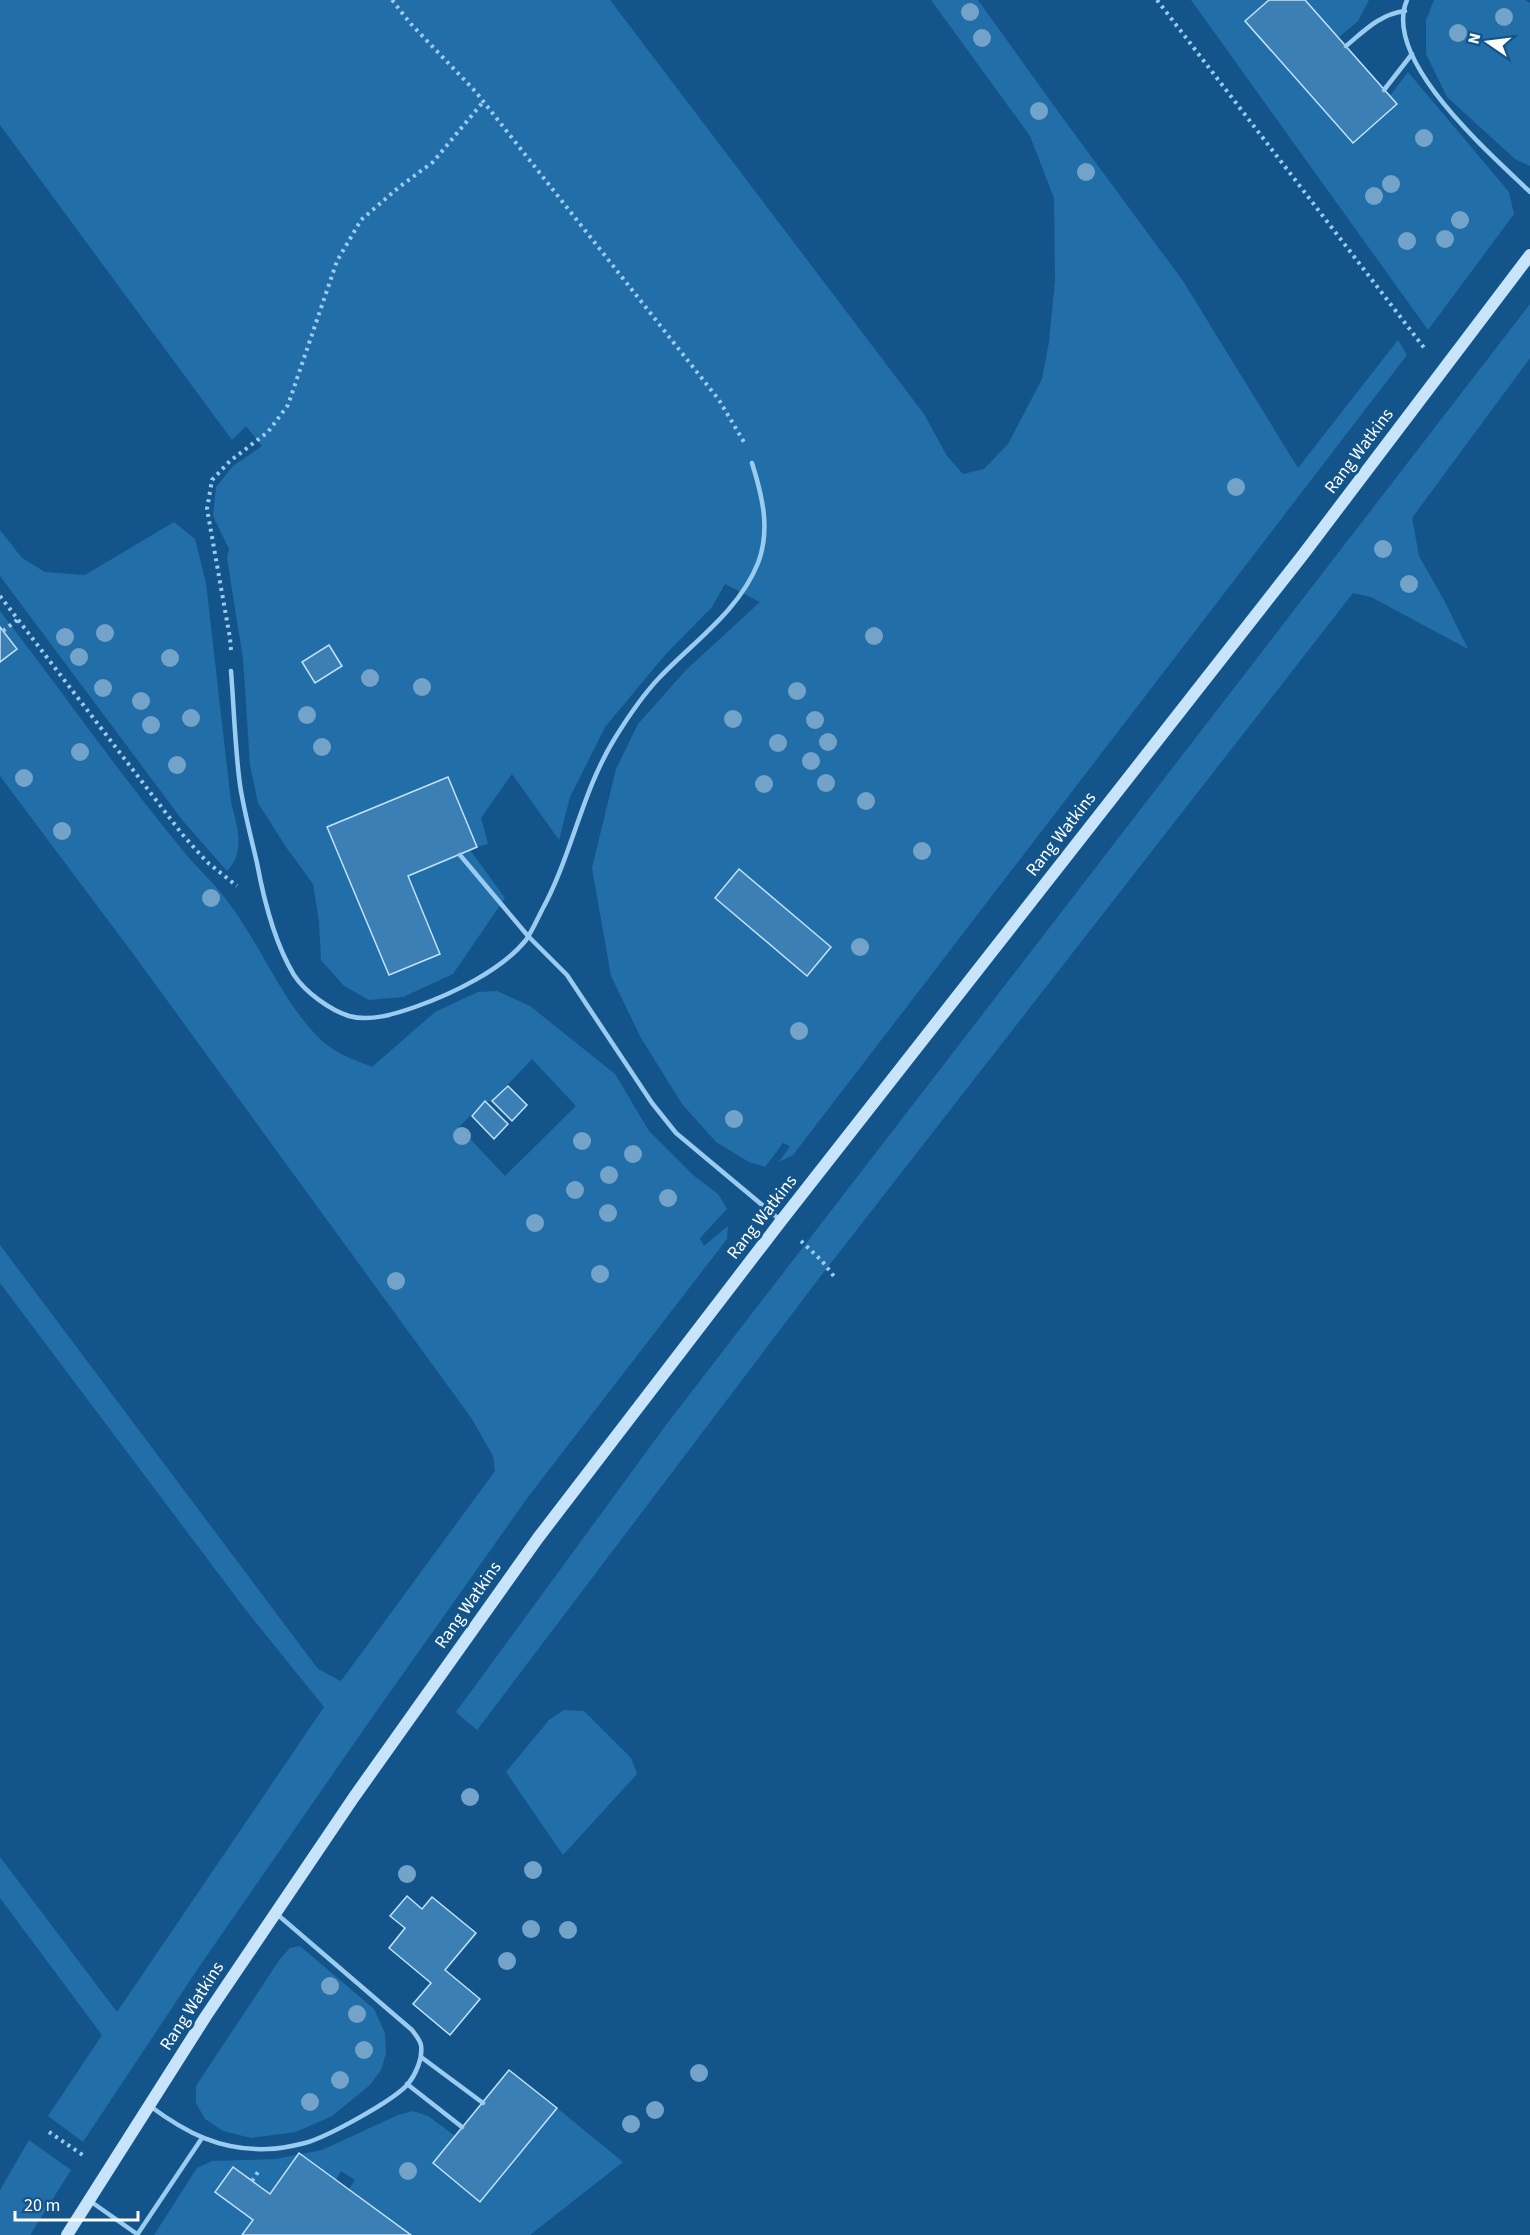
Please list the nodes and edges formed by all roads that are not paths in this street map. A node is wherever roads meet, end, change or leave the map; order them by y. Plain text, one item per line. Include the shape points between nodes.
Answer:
1 (1407, 0) edge
2 (1404, 11) junction
3 (1346, 46) dead end
4 (1412, 54) junction
5 (1384, 90) dead end
6 (1530, 192) edge
7 (1530, 255) edge
8 (752, 463) road end
9 (231, 671) road end
10 (460, 855) dead end
11 (528, 936) junction
12 (782, 1221) junction
13 (276, 1913) junction
14 (421, 2057) junction
15 (407, 2084) junction
16 (483, 2103) dead end
17 (149, 2106) junction
18 (462, 2127) dead end
19 (202, 2138) junction
20 (89, 2200) junction
21 (67, 2235) edge
22 (137, 2235) edge

1 - 2 lane
2 - 3 lane via 1378,20
2 - 4 lane via 1402,25
4 - 5 lane
4 - 6 lane via 1432,89 1468,132
7 - 12 street, Rang Watkins via 1302,556
8 - 11 lane via 762,494 764,540 759,561 730,609 658,679 610,746 590,787 565,862
9 - 11 lane via 240,785 265,904 296,978 312,994 349,1016 391,1015 438,997 496,967 512,956
10 - 11 lane
11 - 12 lane via 567,975 676,1133
12 - 13 street, Rang Watkins via 538,1538
13 - 14 lane via 412,2030 421,2043
13 - 17 street, Rang Watkins
14 - 15 lane
14 - 16 lane
15 - 18 lane
15 - 19 lane via 337,2130 305,2143 267,2149 240,2148
17 - 19 lane
17 - 20 street, Rang Watkins
19 - 22 lane
20 - 21 street, Rang Watkins
20 - 22 lane

